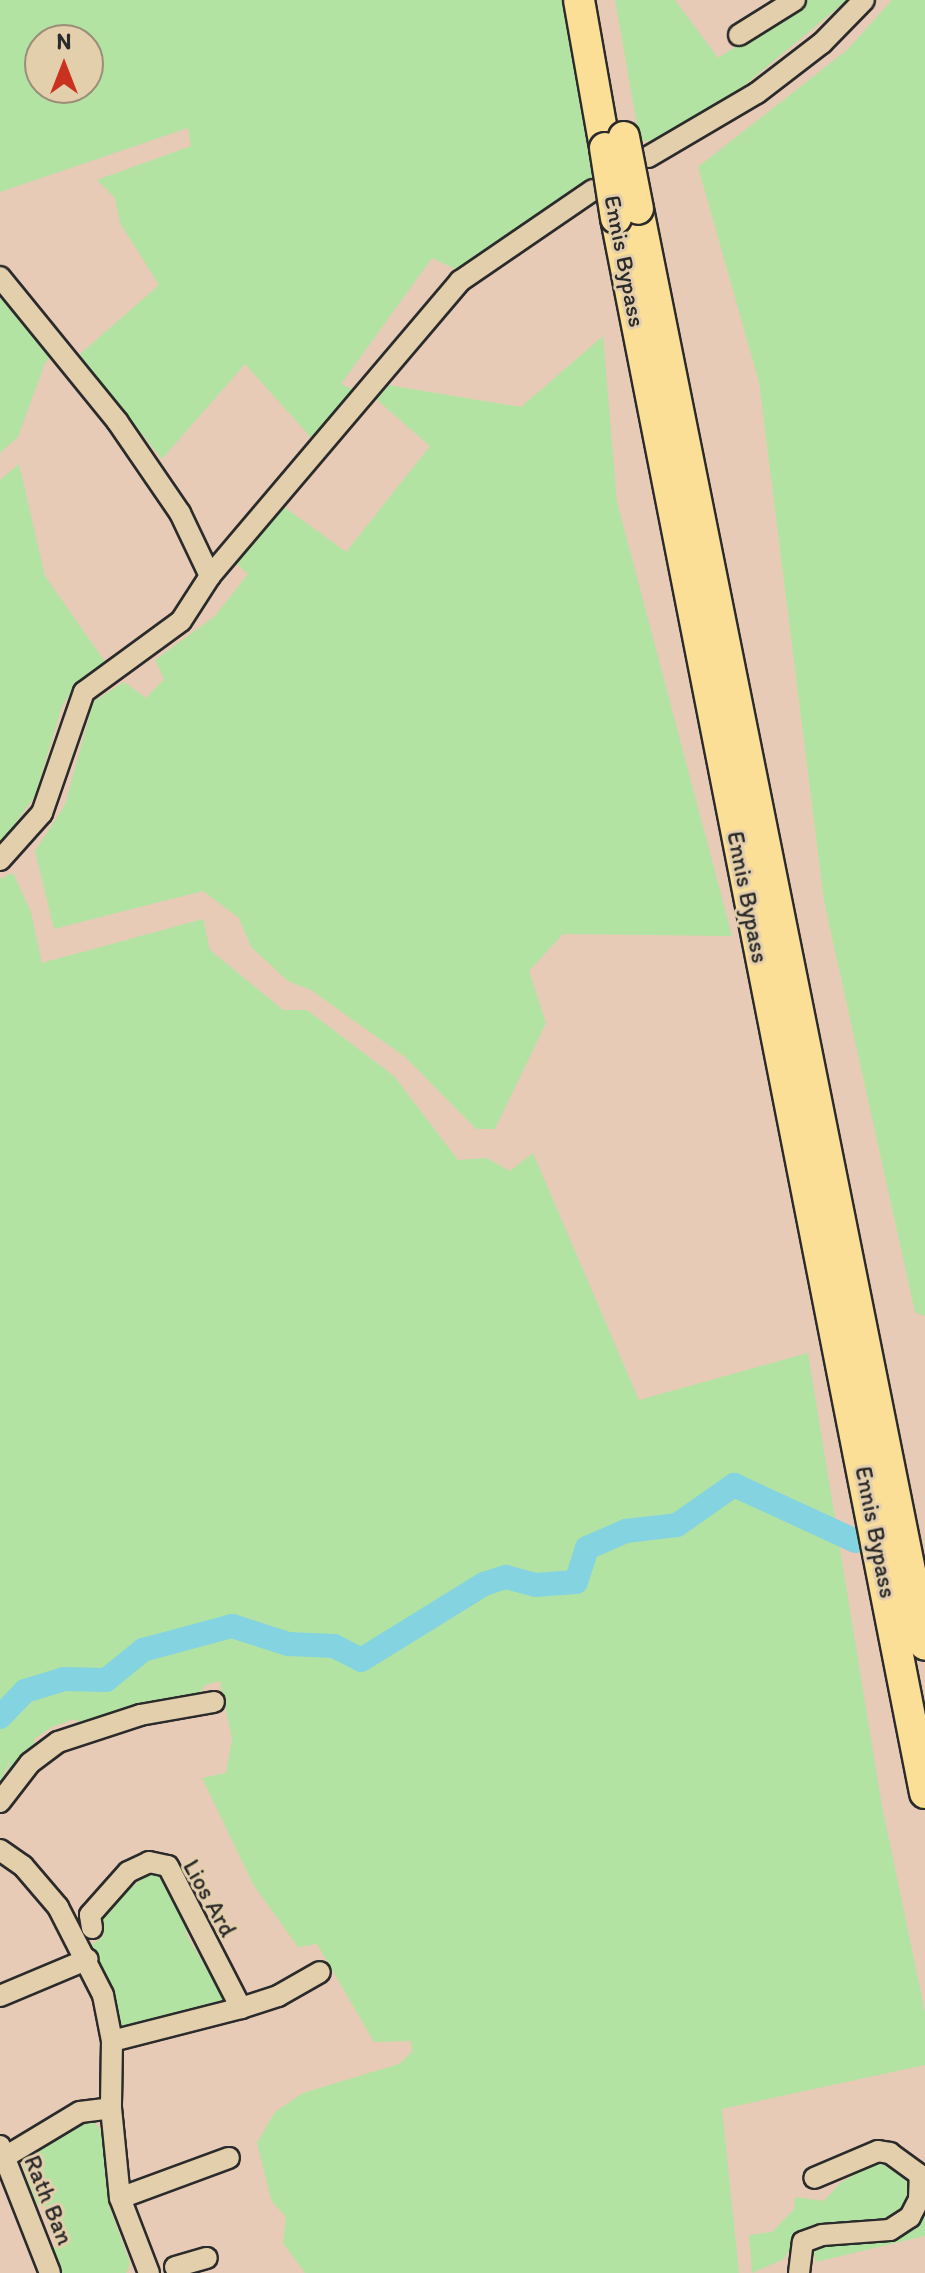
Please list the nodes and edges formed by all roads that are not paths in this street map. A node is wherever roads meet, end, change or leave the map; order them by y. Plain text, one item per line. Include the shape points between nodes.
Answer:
1 (579, 0) edge
2 (599, 0) edge
3 (795, 0) edge
4 (864, 0) edge
5 (739, 35) dead end
6 (615, 143) junction
7 (648, 157) dead end
8 (593, 190) dead end
9 (627, 214) junction
10 (0, 277) edge
11 (210, 576) junction
12 (0, 860) edge
13 (925, 1645) edge
14 (214, 1702) dead end
15 (925, 1793) edge
16 (0, 1802) edge
17 (0, 1850) edge
18 (92, 1928) dead end
19 (88, 1959) junction
20 (320, 1972) dead end
21 (0, 1996) edge
22 (241, 2008) junction
23 (112, 2041) junction
24 (111, 2108) junction
25 (2, 2151) edge
26 (229, 2158) dead end
27 (814, 2178) dead end
28 (120, 2198) junction
29 (207, 2258) dead end
30 (170, 2271) edge
31 (50, 2273) edge
32 (149, 2273) edge
33 (799, 2273) edge

1 - 6 highway, Ennis Bypass
2 - 6 highway, Ennis Bypass
3 - 5 street
4 - 7 street via 822,43 757,93
6 - 9 highway, Ennis Bypass, bridge
8 - 11 street via 460,281
9 - 13 highway, Ennis Bypass
9 - 15 highway, Ennis Bypass
10 - 11 street via 117,421 180,513
11 - 12 street via 181,621 84,692 42,813
14 - 16 street via 140,1715 58,1742 30,1763
17 - 19 street via 23,1866 58,1907
18 - 22 street, Lios Ard via 90,1915 128,1872 149,1862 168,1866
19 - 21 street
19 - 23 street via 103,1995
20 - 22 street via 278,1996
22 - 23 street
23 - 24 street
24 - 25 street via 80,2112
24 - 28 street
25 - 31 street, Rath Ban
26 - 28 street
27 - 33 street via 878,2151 890,2153 920,2175 919,2199 910,2217 890,2230 822,2235 803,2242
28 - 32 street
29 - 30 street

